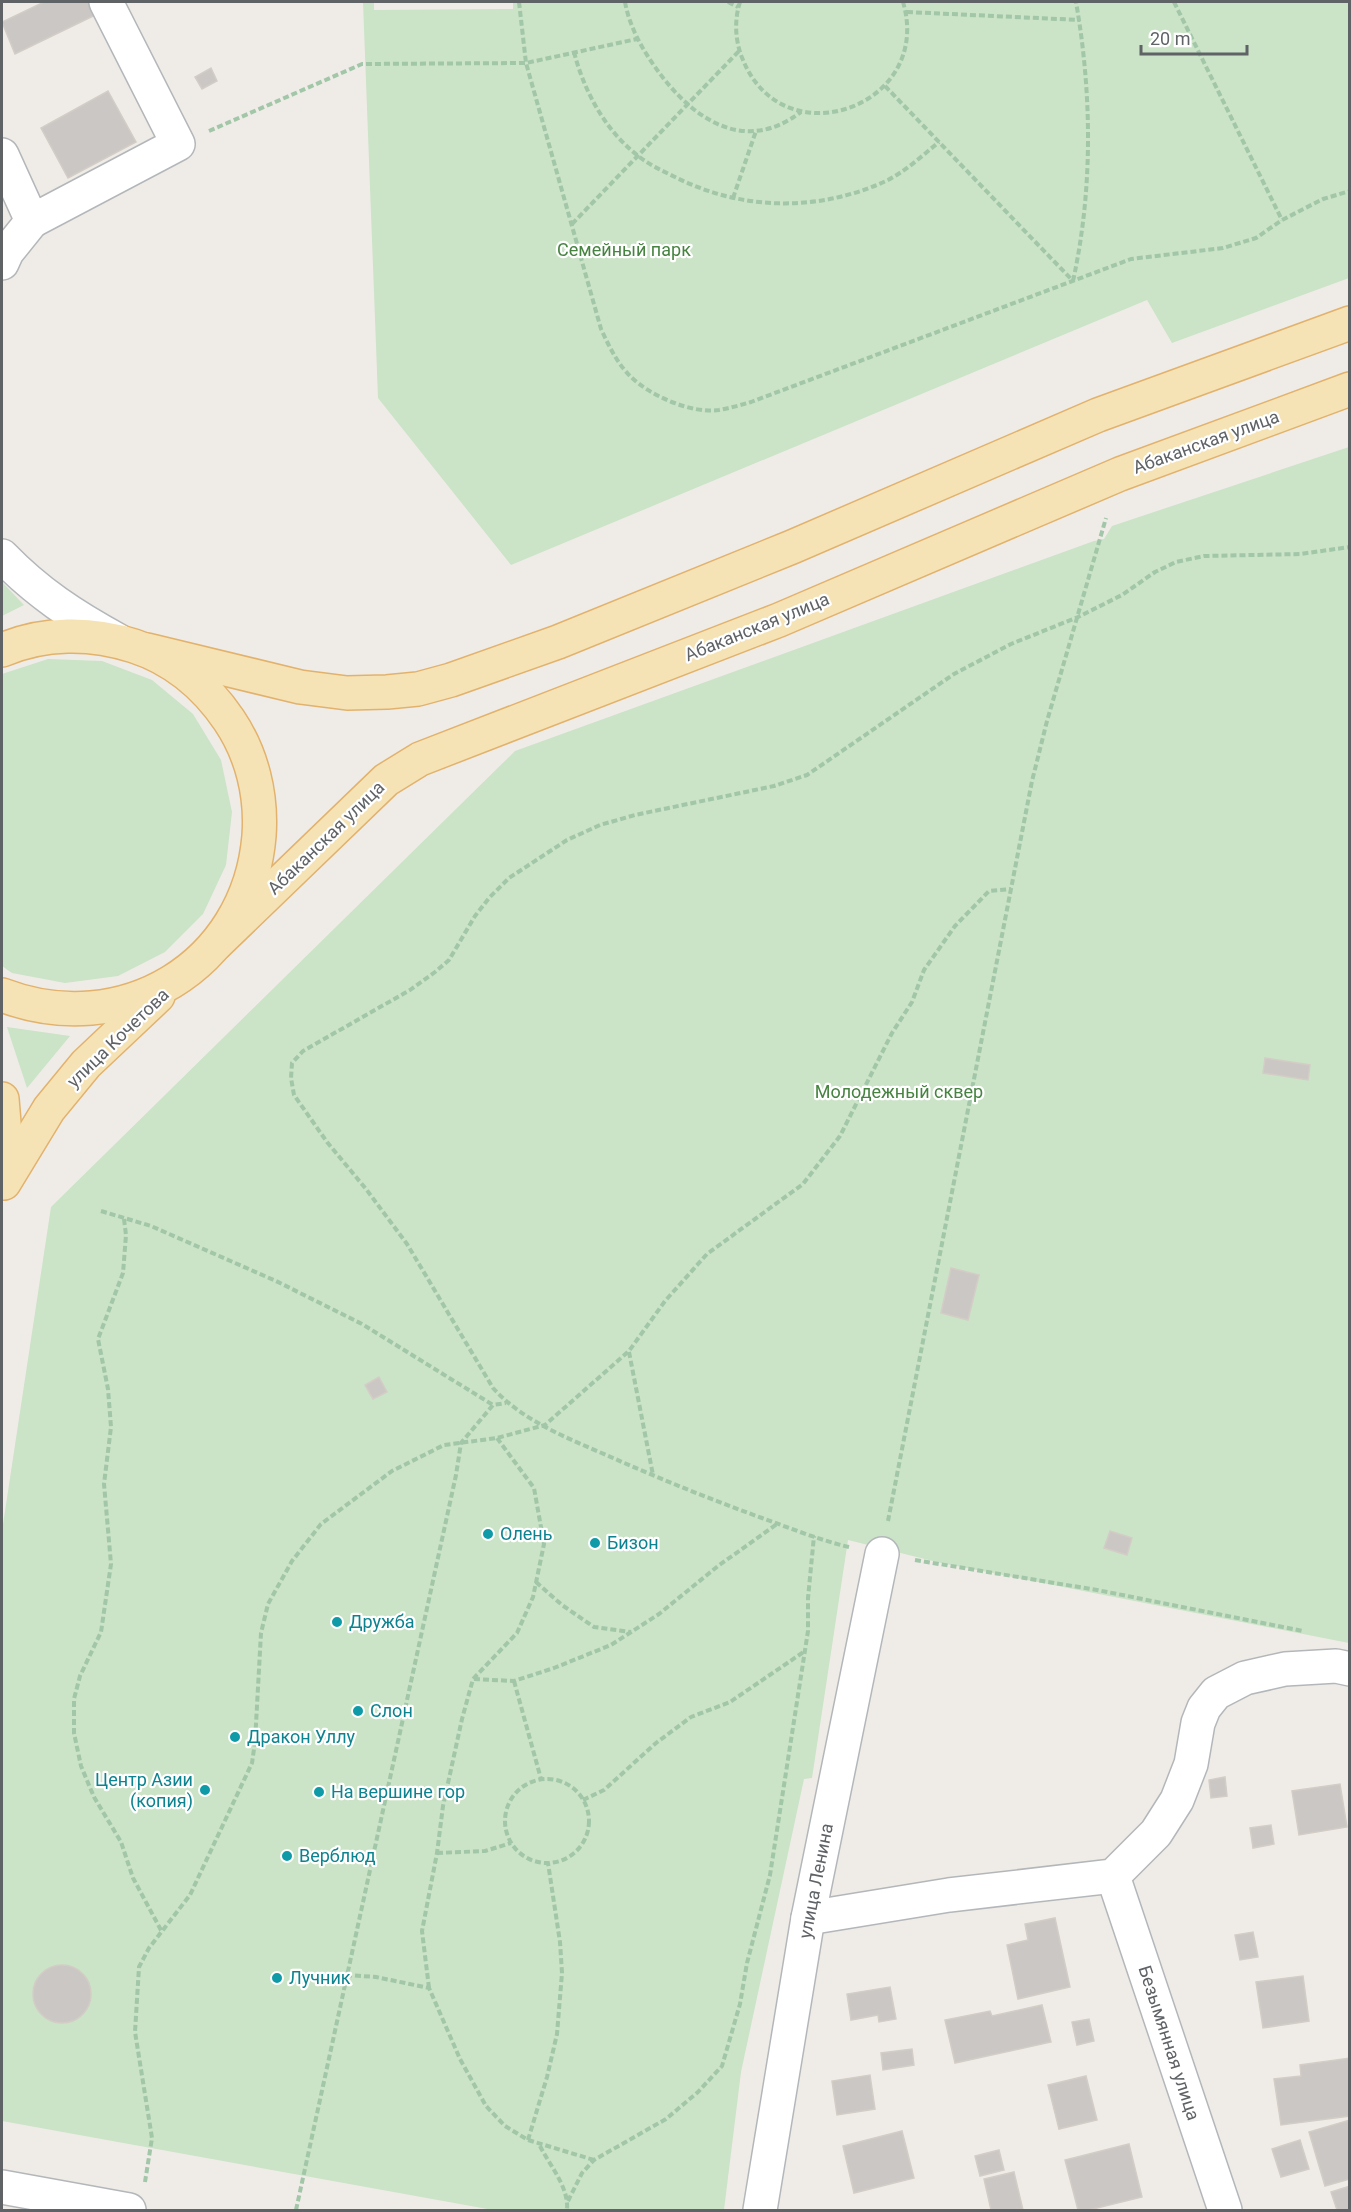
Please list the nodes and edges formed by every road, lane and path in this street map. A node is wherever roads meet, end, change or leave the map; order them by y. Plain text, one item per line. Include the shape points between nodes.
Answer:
1 (106, 2) edge
2 (519, 2) edge
3 (625, 2) edge
4 (728, 2) edge
5 (740, 2) edge
6 (903, 2) edge
7 (1077, 2) edge
8 (1174, 2) edge
9 (738, 7) junction
10 (906, 12) junction
11 (1080, 20) junction
12 (637, 39) junction
13 (739, 51) junction
14 (573, 52) junction
15 (526, 63) junction
16 (885, 86) junction
17 (687, 105) junction
18 (802, 111) junction
19 (756, 131) junction
20 (939, 142) junction
21 (178, 144) junction
22 (2, 155) edge
23 (638, 156) junction
24 (1350, 191) edge
25 (733, 198) junction
26 (1282, 220) junction
27 (33, 221) junction
28 (572, 224) junction
29 (2, 263) edge
30 (1073, 281) junction
31 (1350, 323) edge
32 (1350, 389) edge
33 (1108, 508) dead end
34 (1350, 547) edge
35 (2, 556) edge
36 (1078, 617) junction
37 (134, 646) junction
38 (2, 650) edge
39 (1011, 889) junction
40 (208, 952) junction
41 (2, 995) edge
42 (2, 1099) edge
43 (3, 1191) edge
44 (100, 1211) dead end
45 (124, 1219) junction
46 (629, 1351) junction
47 (506, 1403) junction
48 (494, 1405) junction
49 (545, 1425) junction
50 (497, 1438) junction
51 (461, 1443) junction
52 (653, 1475) junction
53 (778, 1524) junction
54 (814, 1536) junction
55 (882, 1554) junction
56 (536, 1582) junction
57 (632, 1632) junction
58 (1304, 1632) dead end
59 (806, 1650) junction
60 (1350, 1669) edge
61 (473, 1679) junction
62 (514, 1681) junction
63 (541, 1779) junction
64 (583, 1800) junction
65 (511, 1843) junction
66 (437, 1853) junction
67 (548, 1863) junction
68 (1113, 1876) junction
69 (808, 1918) junction
70 (162, 1932) junction
71 (346, 1975) junction
72 (429, 1988) junction
73 (528, 2140) junction
74 (540, 2146) junction
75 (594, 2160) junction
76 (2, 2187) edge
77 (136, 2200) edge
78 (568, 2201) junction
79 (296, 2211) edge
80 (567, 2211) edge
81 (760, 2211) edge
82 (1225, 2211) edge

1 - 21 street
2 - 15 path
3 - 12 path
4 - 9 path
5 - 9 path
6 - 10 path
7 - 11 path
8 - 26 path
9 - 13 path
10 - 11 path
10 - 16 path via 907,41
11 - 30 path via 1088,180
12 - 14 path
12 - 17 path
13 - 17 path
13 - 18 path via 748,71 768,94
14 - 15 path
14 - 23 path via 590,96 620,139
15 - 21 path via 362,64
15 - 28 path
16 - 18 path via 853,108 823,114
16 - 20 path
17 - 19 path via 725,127
17 - 23 path
18 - 19 path via 784,124
19 - 25 path
20 - 25 path via 889,179 846,195 800,204
20 - 30 path
21 - 27 street
22 - 27 street
23 - 25 path via 682,181
23 - 28 path
24 - 26 path via 1323,199
26 - 30 path via 1245,242 1131,259
27 - 29 street
28 - 30 path via 601,329 612,354 630,376 655,394 686,407 718,410 760,399
31 - 37 main road via 1098,415 792,547 558,642 452,680 387,693 347,693 300,687
32 - 40 main road, Абаканская улица via 1120,474 779,620 420,759 386,780
33 - 36 path
34 - 36 path via 1300,554 1204,556 1176,562
35 - 37 street via 76,618
36 - 39 path via 1032,781
36 - 47 path via 1011,644 954,674 807,775 774,786 635,815 567,840 508,878 475,916 449,960 435,972 303,1051 292,1063 294,1095 407,1244 493,1388
37 - 38 main road via 99,637 55,637
37 - 40 main road via 171,663 219,705 250,760 258,791 260,822 250,885 237,913
39 - 46 path via 989,891 955,926 924,970 912,1002 840,1136 803,1184 707,1254 665,1301
39 - 55 path
40 - 41 main road via 175,980 148,995 117,1005 54,1010
40 - 43 main road, улица Кочетова via 86,1064 49,1109
42 - 43 main road, улица Кочетова
44 - 45 path
45 - 48 path via 215,1252 362,1324
45 - 70 path via 123,1273 98,1339 111,1427 104,1484 111,1564 100,1632 80,1676 74,1733 81,1766 94,1797 121,1842 133,1878
46 - 49 path
46 - 52 path
47 - 48 path
47 - 49 path
48 - 51 path
49 - 50 path
49 - 52 path
50 - 51 path
50 - 56 path via 534,1488 544,1544
51 - 70 path via 433,1450 371,1485 321,1524 292,1561 268,1604 261,1633 252,1763 202,1874
51 - 71 path
52 - 53 path
53 - 54 path
53 - 57 path
54 - 55 path
54 - 59 path
55 - 58 path via 1097,1590
55 - 69 street, улица Ленина
56 - 57 path via 594,1627
56 - 61 path via 517,1633
57 - 62 path via 611,1645
59 - 64 path via 730,1702 691,1717 604,1790
59 - 75 path via 770,1875 722,2066 666,2119
60 - 68 street via 1336,1666 1285,1670 1245,1678 1216,1694 1198,1723 1191,1764 1177,1800 1156,1833
61 - 62 path
61 - 66 path via 443,1806
62 - 63 path
63 - 64 path via 569,1785
63 - 65 path via 526,1784 510,1801 505,1830
64 - 67 path via 588,1814 583,1842 569,1857
65 - 66 path via 485,1851
65 - 67 path via 527,1858
66 - 72 path via 422,1931
67 - 73 path via 562,1973 557,2034
68 - 69 street via 949,1895
68 - 82 street, Безымянная улица
69 - 81 street, улица Ленина
70 - 77 path via 139,1967 135,2032 152,2138
71 - 72 path
71 - 79 path
72 - 73 path via 486,2106 505,2126
73 - 74 path
74 - 75 path
74 - 78 path
75 - 78 path via 582,2173
76 - 77 street
78 - 80 path

